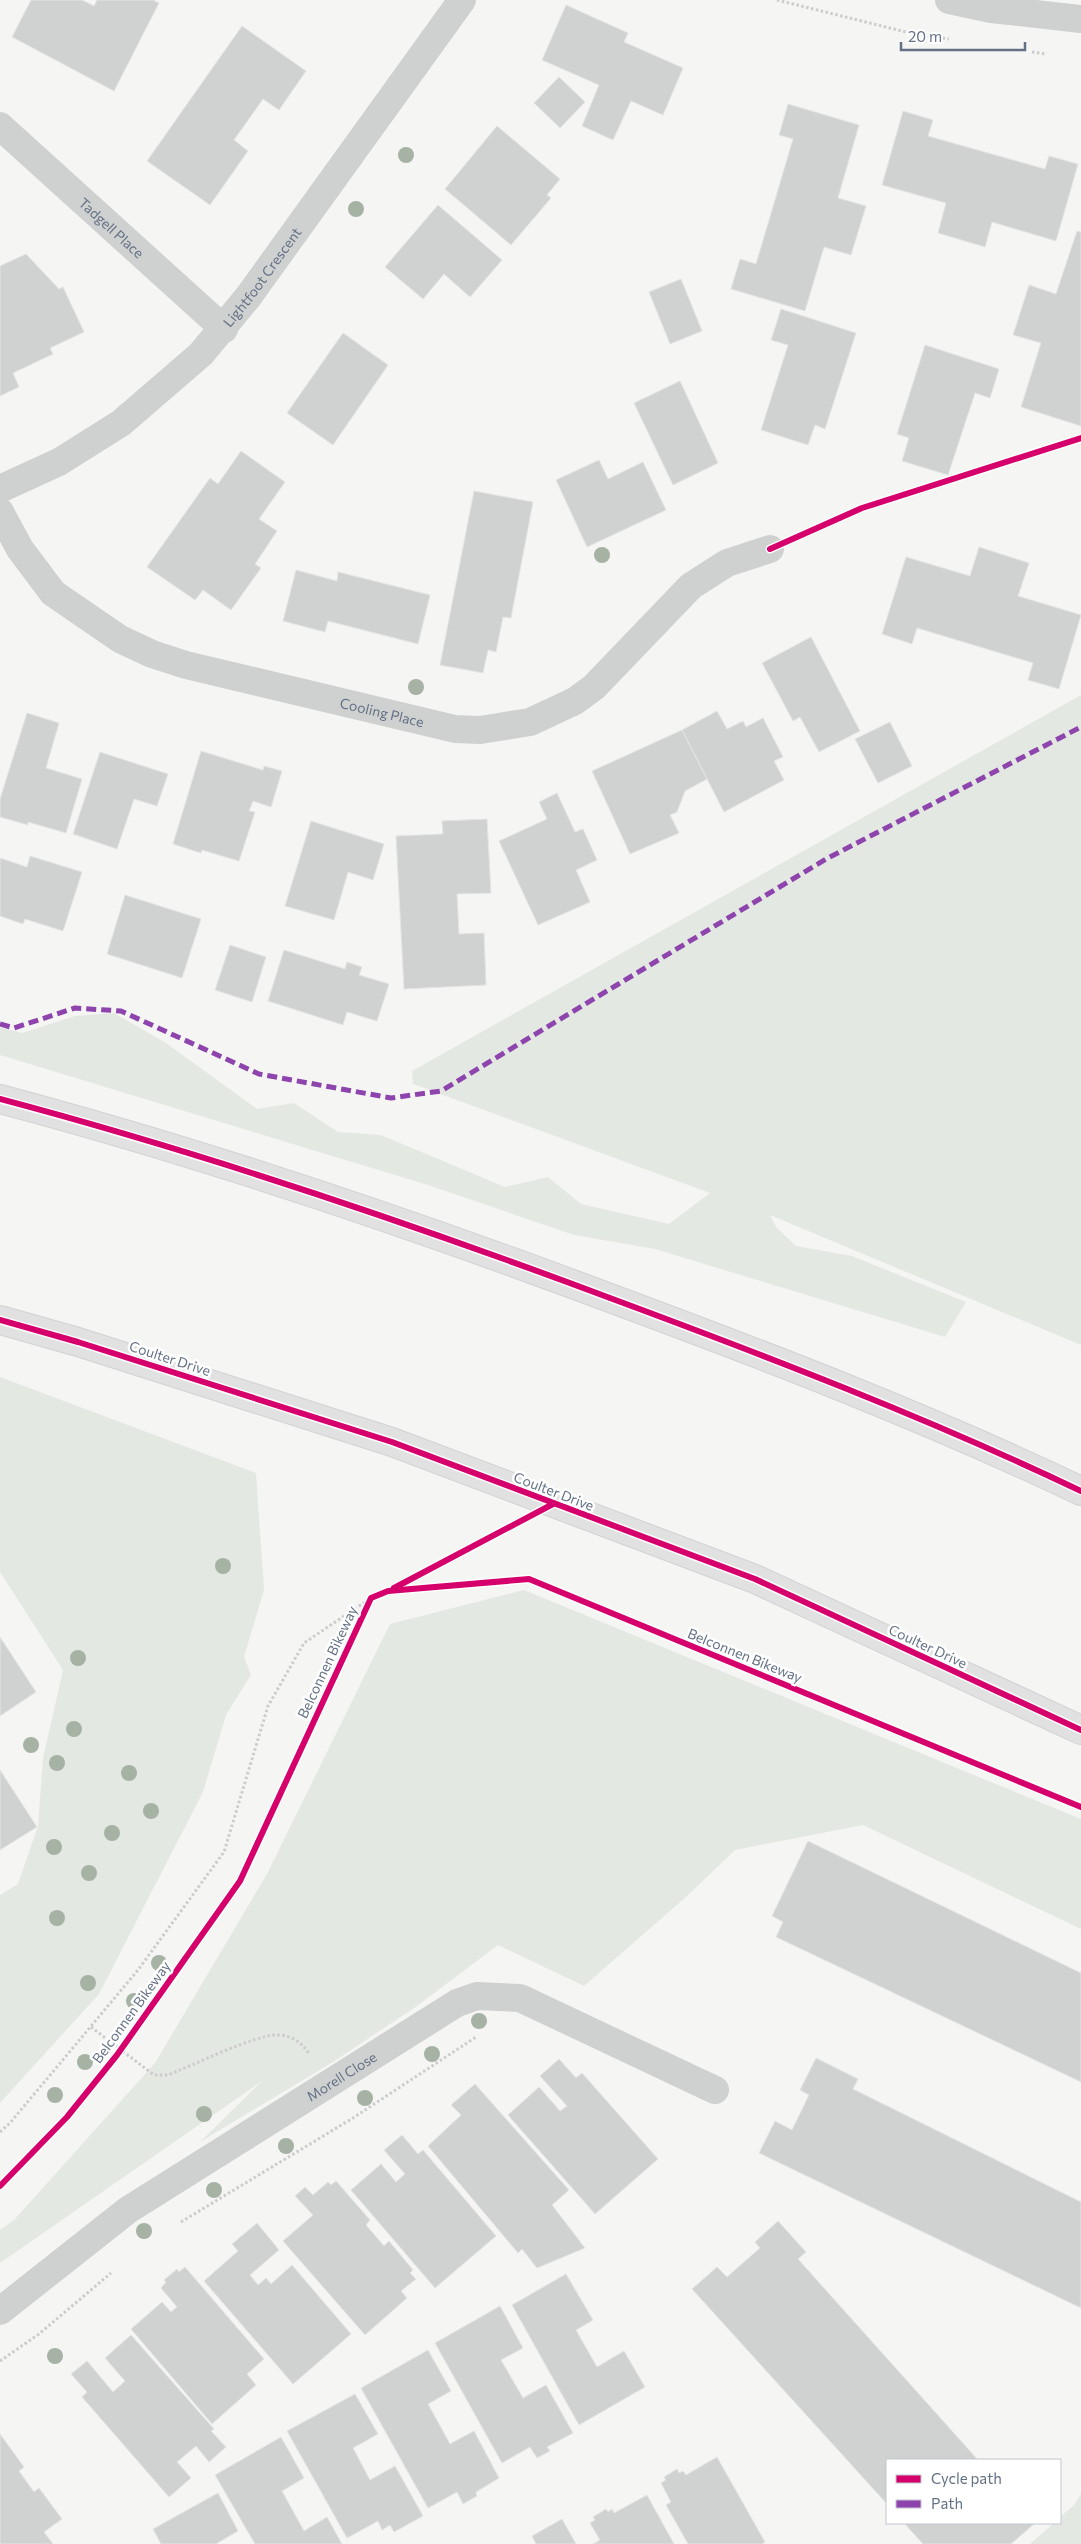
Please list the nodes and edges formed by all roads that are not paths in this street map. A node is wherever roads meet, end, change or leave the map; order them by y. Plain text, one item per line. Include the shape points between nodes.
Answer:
1 (462, 0) edge
2 (949, 0) edge
3 (1081, 19) edge
4 (0, 126) edge
5 (224, 329) junction
6 (0, 489) edge
7 (0, 512) edge
8 (770, 549) dead end
9 (0, 1099) edge
10 (0, 1320) edge
11 (1081, 1491) edge
12 (1081, 1730) edge
13 (714, 2090) dead end
14 (0, 2311) edge

1 - 5 street, Lightfoot Crescent
2 - 3 street via 992,9
4 - 5 street, Tadgell Place
5 - 6 street, Lightfoot Crescent via 202,354 121,423 60,462
7 - 8 street, Cooling Place via 20,550 54,593 120,639 186,665 454,729 480,730 530,722 575,702 594,688 691,586 726,563
9 - 11 main road via 112,1129 469,1246 804,1370
10 - 12 main road, Coulter Drive via 392,1442 755,1579
13 - 14 street, Morell Close via 520,1998 477,1996 457,2003 128,2210

